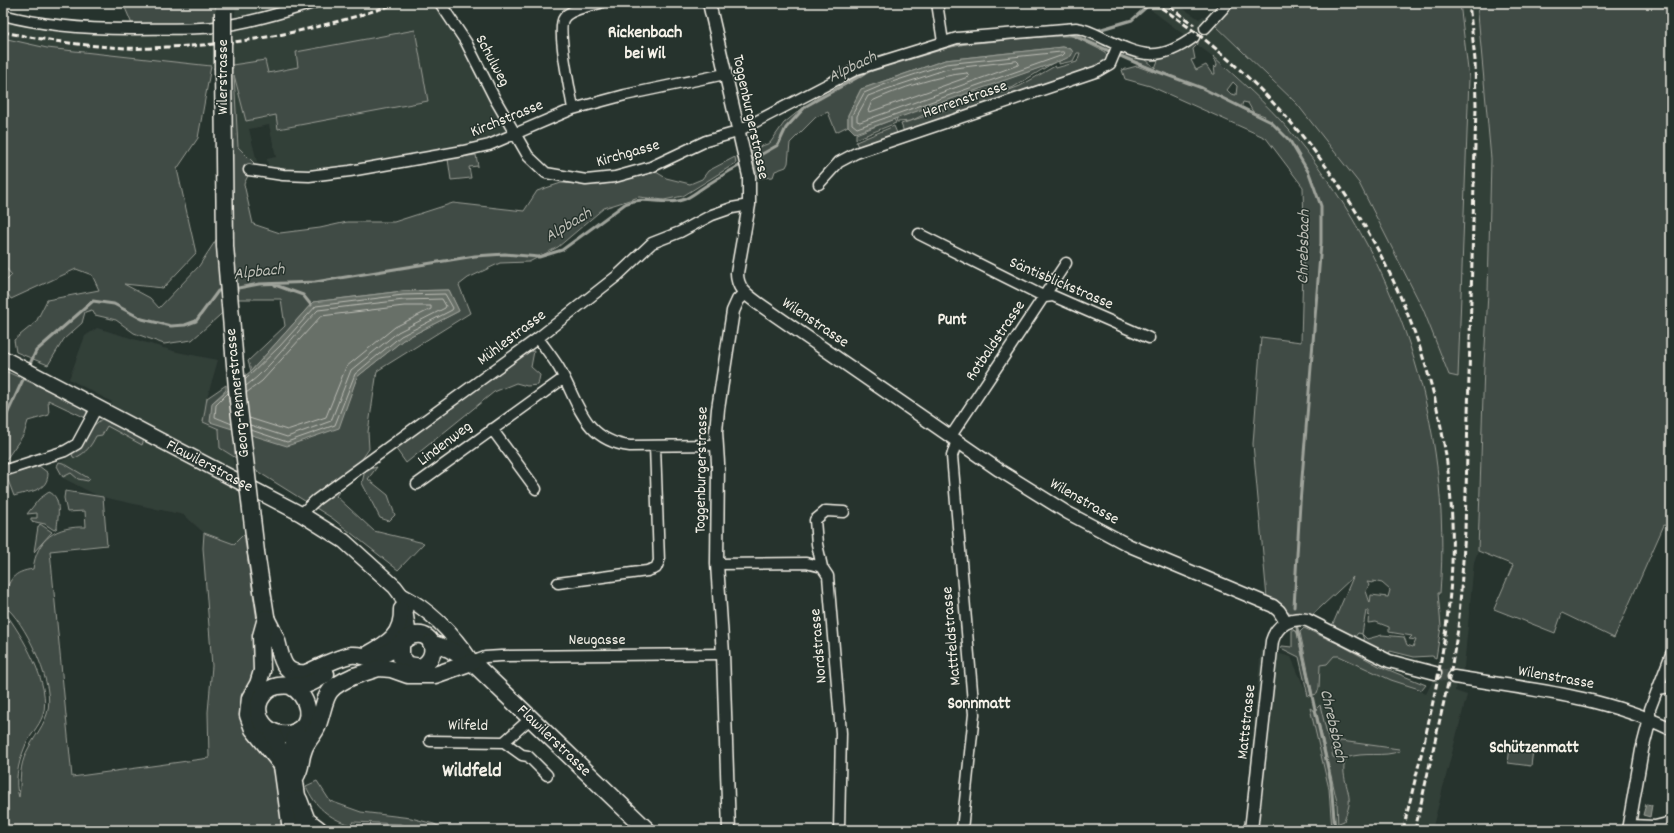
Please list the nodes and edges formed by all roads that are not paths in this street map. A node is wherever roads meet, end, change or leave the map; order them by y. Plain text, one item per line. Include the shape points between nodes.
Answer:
1 (313, 3) edge
2 (600, 3) edge
3 (709, 3) edge
4 (937, 3) edge
5 (1228, 3) edge
6 (441, 5) edge
7 (223, 7) edge
8 (3, 15) edge
9 (1205, 28) dead end
10 (1194, 37) dead end
11 (943, 42) junction
12 (1115, 52) junction
13 (725, 74) junction
14 (573, 109) junction
15 (739, 130) junction
16 (515, 134) junction
17 (223, 151) joint
18 (249, 170) dead end
19 (819, 184) dead end
20 (749, 205) junction
21 (919, 234) dead end
22 (1066, 263) dead end
23 (745, 293) junction
24 (1045, 297) junction
25 (538, 338) junction
26 (1149, 338) dead end
27 (3, 358) edge
28 (564, 378) junction
29 (97, 407) junction
30 (492, 429) junction
31 (954, 438) junction
32 (717, 445) junction
33 (655, 446) junction
34 (3, 472) edge
35 (417, 484) dead end
36 (536, 489) dead end
37 (844, 512) dead end
38 (301, 514) junction
39 (717, 564) junction
40 (822, 567) junction
41 (558, 583) dead end
42 (404, 596) junction
43 (266, 618) junction
44 (1286, 622) junction
45 (268, 635) junction
46 (415, 640) junction
47 (723, 654) junction
48 (1671, 654) edge
49 (363, 656) junction
50 (465, 658) junction
51 (431, 659) junction
52 (404, 661) junction
53 (1435, 673) tunnel mouth
54 (1454, 676) tunnel mouth
55 (287, 686) junction
56 (1671, 687) edge
57 (1658, 689) junction
58 (266, 692) junction
59 (307, 702) junction
60 (531, 718) junction
61 (1650, 719) junction
62 (1671, 729) edge
63 (297, 731) junction
64 (272, 732) junction
65 (430, 740) dead end
66 (504, 742) junction
67 (278, 761) junction
68 (547, 775) dead end
69 (295, 778) junction
70 (298, 800) junction
71 (1671, 822) edge
72 (1629, 827) edge
73 (291, 830) edge
74 (302, 830) edge
75 (318, 830) edge
76 (647, 830) edge
77 (729, 830) edge
78 (839, 830) edge
79 (962, 830) edge
80 (1251, 830) edge

1 - 8 street via 239,23 174,30 88,29
2 - 14 street via 567,14 562,20 562,42
3 - 13 street, Toggenburgerstrasse
4 - 11 street
5 - 9 street
6 - 16 street, Schulweg via 466,42
7 - 17 main road, Wilerstrasse, bridge
10 - 12 street via 1176,48 1159,54
11 - 12 street, Kirchgasse via 966,36 1076,28 1091,32
11 - 15 street, Kirchgasse via 857,69
12 - 19 street, Herrenstrasse via 1110,64 1098,71 856,153 839,162
13 - 14 street, Kirchstrasse
13 - 15 street, Toggenburgerstrasse
14 - 16 street, Kirchstrasse
15 - 16 street, Kirchgasse via 706,141 650,166 615,177 586,180 546,173 528,156
15 - 20 street, Toggenburgerstrasse via 749,176
16 - 18 street, Kirchstrasse via 488,145 463,151 331,174 283,175
17 - 43 main road, Georg-Rennerstrasse, bridge via 230,320 256,552
20 - 23 street, Toggenburgerstrasse via 737,273 739,285
20 - 25 street, Mühlestrasse via 712,215 652,243 617,276
21 - 24 street, Säntisblickstrasse
22 - 24 street, Rotbaldstrasse
23 - 31 street, Wilenstrasse
23 - 32 street, Toggenburgerstrasse via 733,311 718,408
24 - 26 street, Säntisblickstrasse via 1054,296
24 - 31 street, Rotbaldstrasse
25 - 28 street
25 - 38 street, Mühlestrasse via 316,500
27 - 29 main road, Flawilerstrasse
28 - 30 street, Lindenweg
28 - 33 street via 575,403 599,435 616,445
29 - 34 street via 77,444 65,451
29 - 38 main road, Flawilerstrasse
30 - 35 street, Lindenweg
30 - 36 street, Lindenweg
31 - 44 street, Wilenstrasse via 1025,486 1101,532 1273,606
31 - 79 street, Mattfeldstrasse via 952,456 974,714
32 - 33 street
32 - 39 street, Toggenburgerstrasse
33 - 41 street via 659,561 656,568 647,572
37 - 40 street, Nordstrasse via 826,511 815,520
38 - 42 main road, Flawilerstrasse via 344,541
39 - 40 street via 806,564
39 - 47 street, Toggenburgerstrasse
40 - 78 street, Nordstrasse via 828,576 842,733
42 - 46 main road, Flawilerstrasse
42 - 49 main road via 398,630 382,645
42 - 50 main road via 432,616 465,650
43 - 45 main road, Georg-Rennerstrasse
43 - 49 main road via 285,668 292,673 306,673 351,655
43 - 67 main road via 261,636 262,671 250,698 248,715 253,729
44 - 53 street via 1295,619 1307,620 1389,661
44 - 80 street, Mattstrasse via 1277,630 1272,641
45 - 55 main road, Georg-Rennerstrasse via 276,665
45 - 58 main road, Georg-Rennerstrasse via 270,668
46 - 49 main road via 376,657
46 - 50 main road, Flawilerstrasse via 448,649
46 - 51 main road via 433,651
46 - 52 main road via 400,653
47 - 50 street, Neugasse
47 - 77 street, Toggenburgerstrasse
48 - 57 street
49 - 55 main road via 304,686
50 - 51 main road
50 - 60 main road, Flawilerstrasse
50 - 69 main road via 429,676 408,675 391,668 379,668 354,676 330,689 318,726 303,749 301,768
51 - 52 main road via 427,664 415,667
52 - 59 main road via 383,660 350,671 326,684
54 - 61 street, Wilenstrasse via 1592,700
55 - 58 main road via 277,686
55 - 59 main road via 300,692
56 - 57 street
57 - 61 street via 1650,709
58 - 64 main road via 258,710 262,723
59 - 63 main road via 305,722
60 - 66 street, Wilfeld
60 - 76 main road, Flawilerstrasse
61 - 62 street, Wilenstrasse
61 - 72 street
63 - 64 main road via 284,735
63 - 69 main road via 292,751
64 - 67 main road via 279,745
65 - 66 street, Wilfeld
66 - 68 street, Wilfeld via 522,755 528,756
67 - 73 main road
69 - 70 main road
70 - 74 main road
70 - 75 highway via 306,821
71 - 72 street via 1655,826

